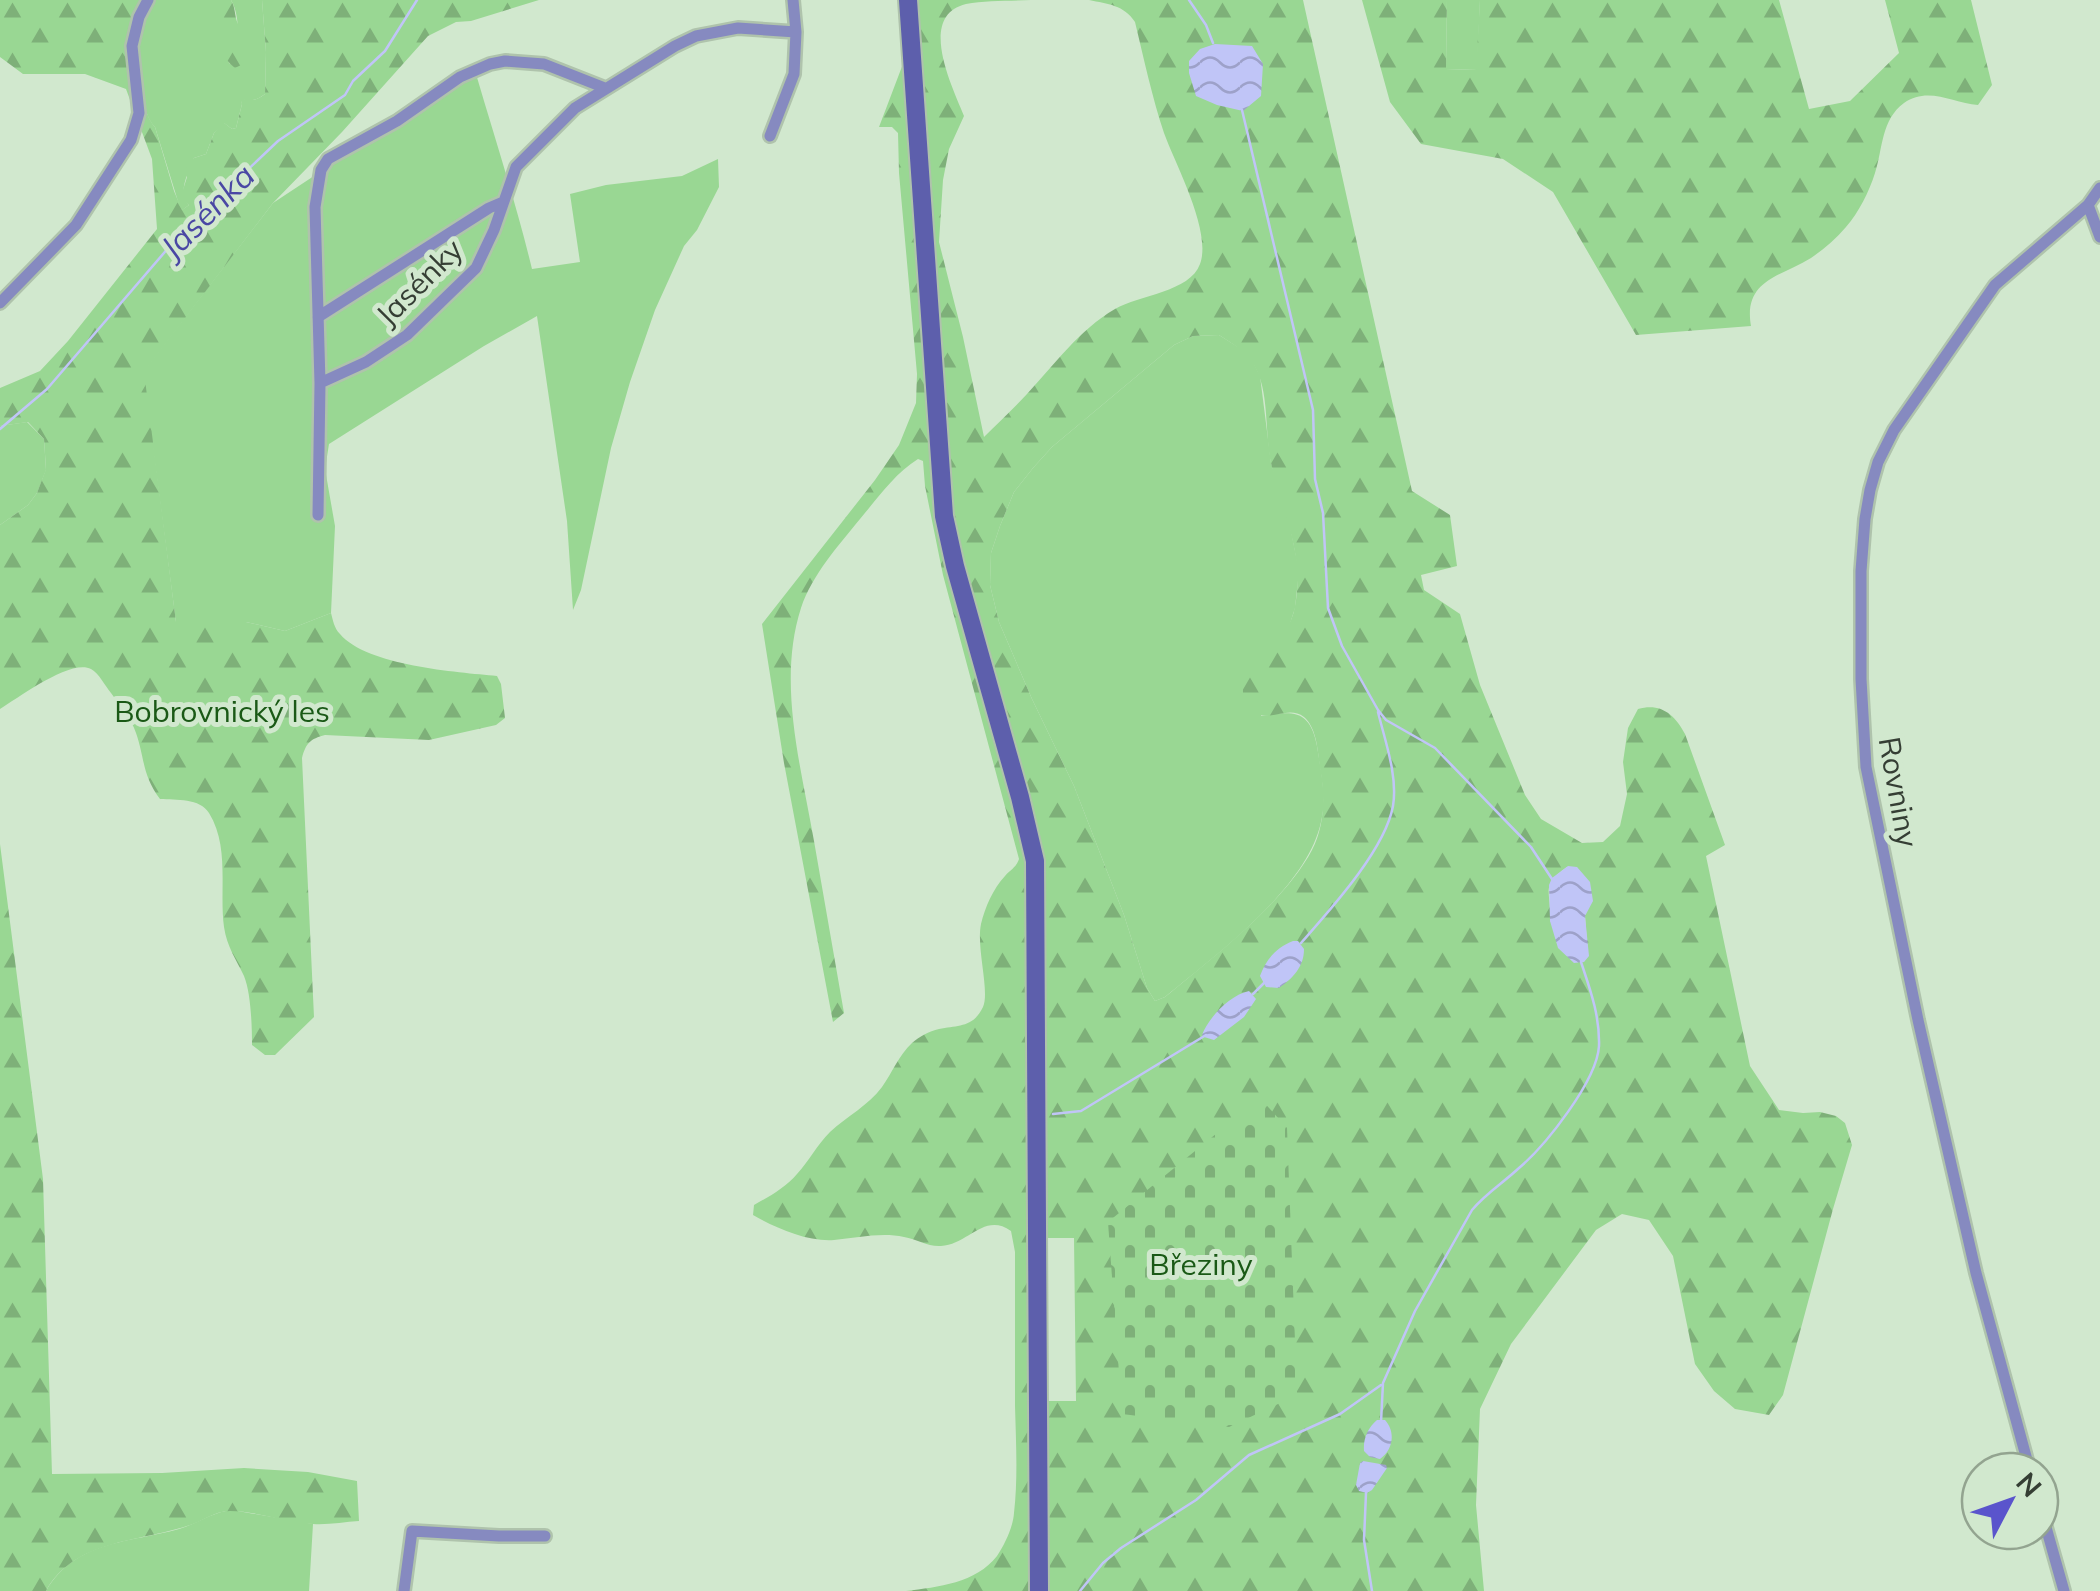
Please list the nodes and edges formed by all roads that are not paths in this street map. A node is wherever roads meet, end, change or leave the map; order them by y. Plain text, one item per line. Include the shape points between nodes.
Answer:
1 (148, 0) edge
2 (792, 0) edge
3 (908, 0) edge
4 (796, 32) junction
5 (605, 88) junction
6 (770, 136) dead end
7 (2100, 188) edge
8 (502, 202) junction
9 (2088, 205) junction
10 (2100, 237) edge
11 (0, 303) edge
12 (318, 317) junction
13 (320, 382) junction
14 (318, 516) dead end
15 (2025, 1451) edge
16 (545, 1536) dead end
17 (2053, 1551) edge
18 (404, 1591) edge
19 (1039, 1591) edge
20 (2064, 1591) edge

1 - 11 street via 132,46 139,112 130,140 76,225
2 - 4 street
3 - 19 street via 942,503 1035,861
4 - 5 street, Jasénky via 738,28 696,36
4 - 6 street via 794,74
5 - 8 street, Jasénky via 516,167
5 - 12 street via 544,64 490,64 328,158 315,207
7 - 9 street, Rovniny
8 - 12 street
8 - 13 street, Jasénky via 476,268 407,335
9 - 10 street
9 - 15 street, Rovniny via 1996,285 1894,430 1870,490 1861,571 1866,767 1976,1273
12 - 13 street
13 - 14 street
16 - 18 street via 412,1530
17 - 20 street

